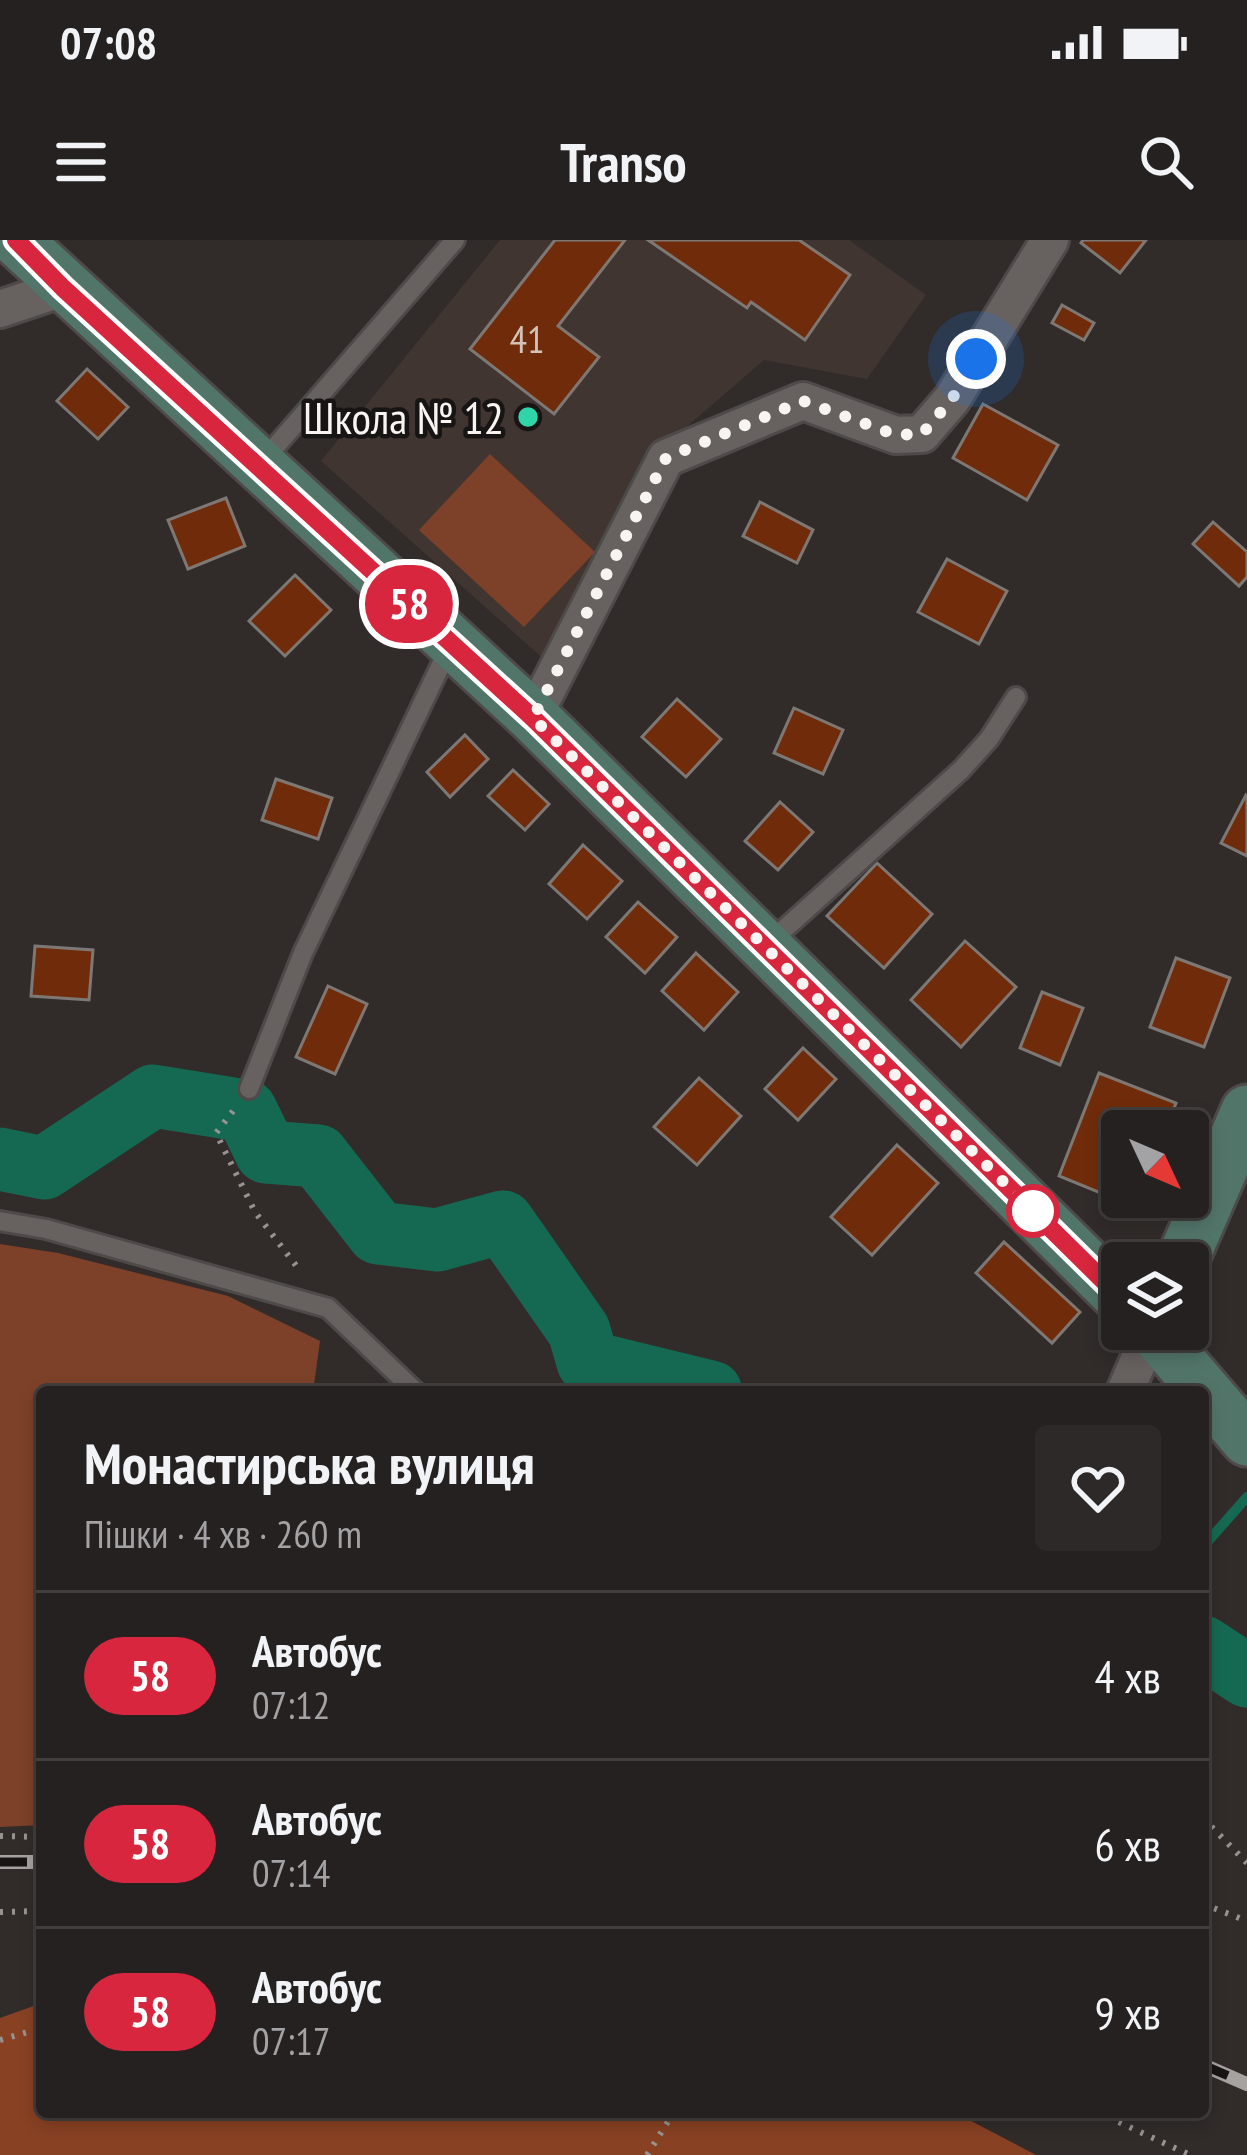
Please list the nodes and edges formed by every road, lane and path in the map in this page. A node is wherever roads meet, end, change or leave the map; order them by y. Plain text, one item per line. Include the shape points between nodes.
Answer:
1 (16, 240) edge
2 (455, 240) edge
3 (1050, 240) edge
4 (63, 288) junction
5 (0, 309) edge
6 (259, 466) junction
7 (451, 643) junction
8 (1016, 697) dead end
9 (533, 718) junction
10 (765, 946) junction
11 (249, 1089) dead end
12 (1247, 1111) edge
13 (216, 1133) dead end
14 (0, 1221) edge
15 (1190, 1242) edge
16 (1101, 1278) edge
17 (328, 1308) junction
18 (1143, 1350) edge
19 (1170, 1350) edge
20 (410, 1386) edge
21 (1128, 1386) edge
22 (1201, 1386) edge
23 (1209, 1396) edge
24 (1247, 1440) edge
25 (1209, 1824) edge
26 (0, 1837) edge
27 (36, 1837) edge
28 (1247, 1863) edge
29 (1209, 1906) edge
30 (36, 1911) edge
31 (0, 1912) edge
32 (1247, 1921) edge
33 (36, 2030) edge
34 (0, 2040) edge
35 (670, 2118) edge
36 (1110, 2118) edge
37 (646, 2155) edge
38 (1190, 2155) edge

1 - 4 street
2 - 6 lane
3 - 9 street via 922,434 896,435 803,401 666,458
4 - 5 street
4 - 6 street
6 - 7 street
7 - 9 street
7 - 11 lane via 303,953
8 - 10 lane via 962,770
9 - 10 street
10 - 16 street
12 - 15 street
13 - 17 path via 255,1212
14 - 17 lane
17 - 20 lane
18 - 21 street
19 - 22 street
23 - 24 street
25 - 28 path
26 - 27 path
29 - 32 path
30 - 31 path
33 - 34 path
35 - 37 path
36 - 38 path

